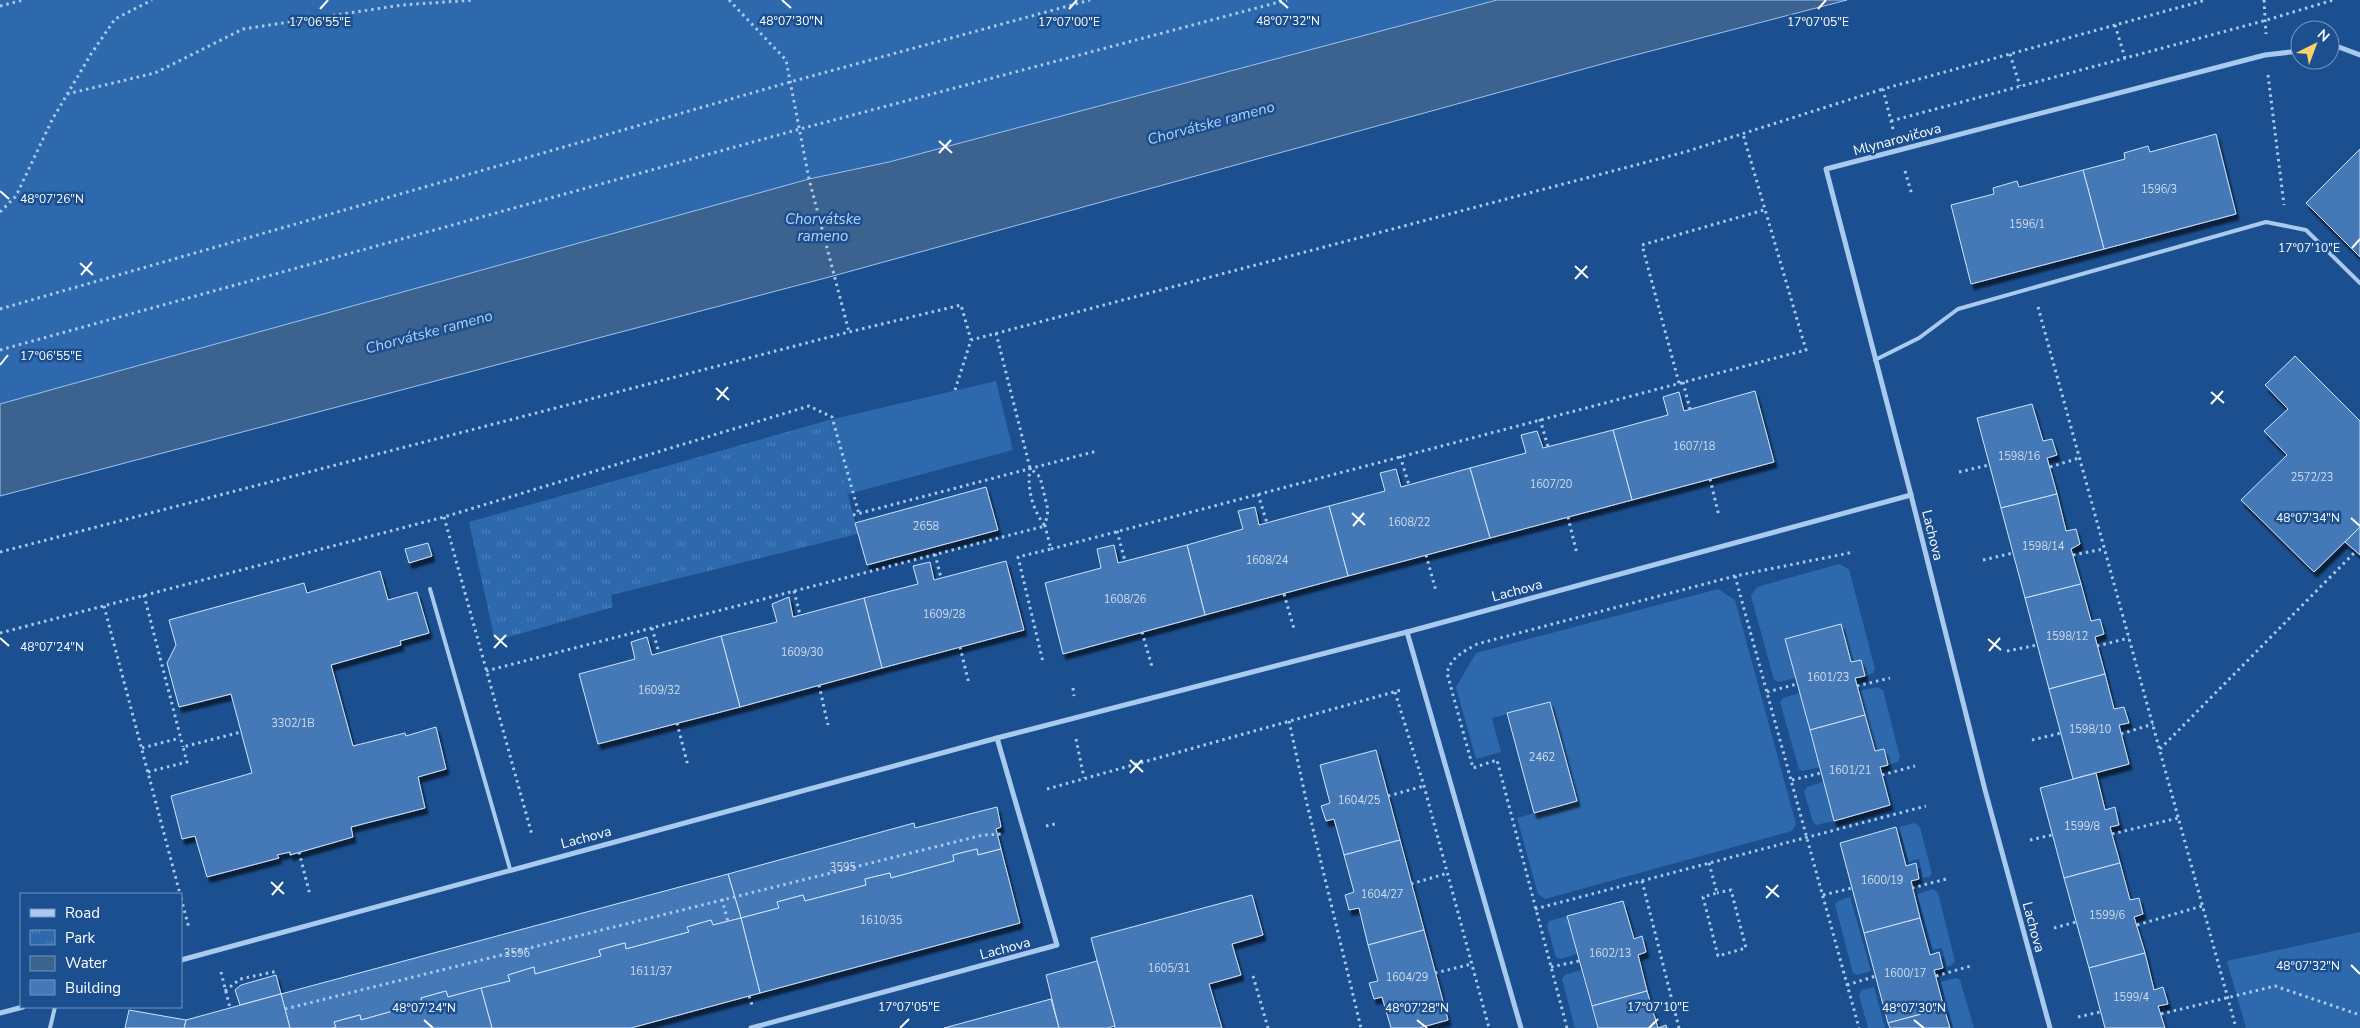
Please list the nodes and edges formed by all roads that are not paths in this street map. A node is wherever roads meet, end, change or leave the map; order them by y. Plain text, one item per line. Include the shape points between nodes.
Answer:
1 (2340, 48) edge
2 (2290, 52) edge
3 (2360, 55) edge
4 (2360, 284) edge
5 (1875, 360) junction
6 (1911, 495) junction
7 (430, 589) dead end
8 (1408, 632) junction
9 (997, 738) junction
10 (510, 870) junction
11 (182, 960) edge
12 (20, 1008) edge
13 (55, 1008) edge
14 (0, 1013) edge
15 (50, 1028) edge
16 (751, 1028) edge
17 (1521, 1028) edge
18 (2050, 1028) edge

1 - 3 street
2 - 5 street, Mlynarovičova via 2265,55 1826,169
4 - 5 lane via 2306,230 2266,222 1958,309 1919,338
5 - 6 street, Mlynarovičova
6 - 8 street, Lachova
6 - 18 street, Lachova
7 - 10 lane
8 - 9 street, Lachova
8 - 17 street
9 - 10 street, Lachova
9 - 16 street, Lachova via 1056,945
10 - 11 street, Lachova
12 - 14 street
13 - 15 lane

